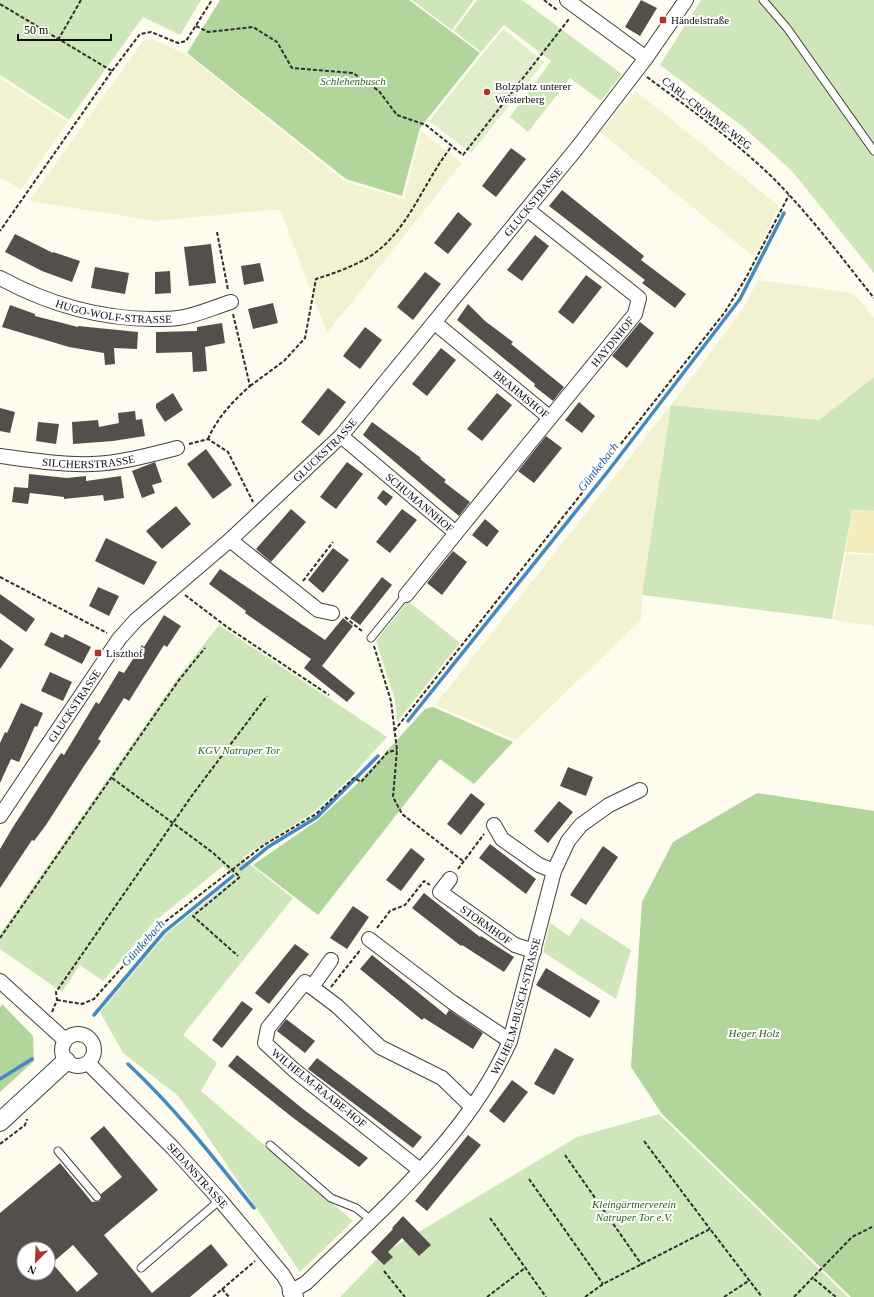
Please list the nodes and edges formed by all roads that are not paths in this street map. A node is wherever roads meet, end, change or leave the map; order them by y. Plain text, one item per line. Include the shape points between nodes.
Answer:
1 (567, 0) edge
2 (686, 0) edge
3 (763, 0) edge
4 (642, 64) junction
5 (874, 151) edge
6 (528, 210) junction
7 (0, 278) edge
8 (231, 302) road end
9 (435, 323) junction
10 (550, 417) junction
11 (341, 436) junction
12 (176, 448) road end
13 (0, 456) edge
14 (456, 532) junction
15 (230, 540) junction
16 (406, 595) joint
17 (332, 613) road end
18 (371, 638) road end
19 (640, 790) dead end
20 (0, 816) edge
21 (494, 825) road end
22 (554, 872) junction
23 (450, 879) dead end
24 (368, 939) road end
25 (534, 951) junction
26 (331, 960) dead end
27 (0, 981) edge
28 (312, 987) junction
29 (65, 1040) junction
30 (510, 1041) junction
31 (66, 1061) junction
32 (88, 1063) junction
33 (472, 1107) junction
34 (0, 1122) edge
35 (270, 1145) dead end
36 (58, 1151) dead end
37 (420, 1170) junction
38 (97, 1197) dead end
39 (220, 1200) junction
40 (371, 1220) junction
41 (141, 1268) dead end
42 (291, 1295) edge

1 - 4 street
2 - 4 street
3 - 5 lane via 787,28
4 - 6 street, GLUCKSTRASSE
6 - 9 street, GLUCKSTRASSE
6 - 10 street, HAYDNHOF via 640,298 635,314
7 - 8 street, HUGO-WOLF-STRASSE via 60,304 90,313 134,319 179,318
9 - 10 street, BRAHMSHOF
9 - 11 street, GLUCKSTRASSE
10 - 14 street, BRAHMSHOF
11 - 14 street, SCHUMANNHOF
11 - 15 street, GLUCKSTRASSE
12 - 13 street, SILCHERSTRASSE via 93,464 55,463
14 - 16 street, SCHUMANNHOF
15 - 17 street via 318,610
15 - 20 street, GLUCKSTRASSE via 174,586 119,639
16 - 18 lane
19 - 22 street, WILHELM-BUSCH-STRASSE via 609,805 581,825 568,842
21 - 22 street via 502,839 539,865
22 - 25 street, WILHELM-BUSCH-STRASSE
23 - 25 street, STORMHOF via 440,892 515,945
24 - 30 street via 452,1002
25 - 30 street, WILHELM-BUSCH-STRASSE
26 - 28 street
27 - 29 street
28 - 33 street via 337,1006 380,1047 442,1078
28 - 37 street, WILHELM-RAABE-HOF via 305,982 268,1028 265,1043 294,1070
29 - 31 street via 62,1054
29 - 32 street via 76,1034 89,1038 94,1050 93,1057
30 - 33 street, WILHELM-BUSCH-STRASSE via 498,1067
31 - 32 street via 77,1067
31 - 34 street
32 - 39 street, SEDANSTRASSE via 173,1148
33 - 37 street, WILHELM-BUSCH-STRASSE
35 - 40 lane via 331,1198 356,1208
36 - 38 lane
37 - 40 street, WILHELM-BUSCH-STRASSE
39 - 41 lane
39 - 42 street, SEDANSTRASSE via 283,1275
40 - 42 street, WILHELM-BUSCH-STRASSE

